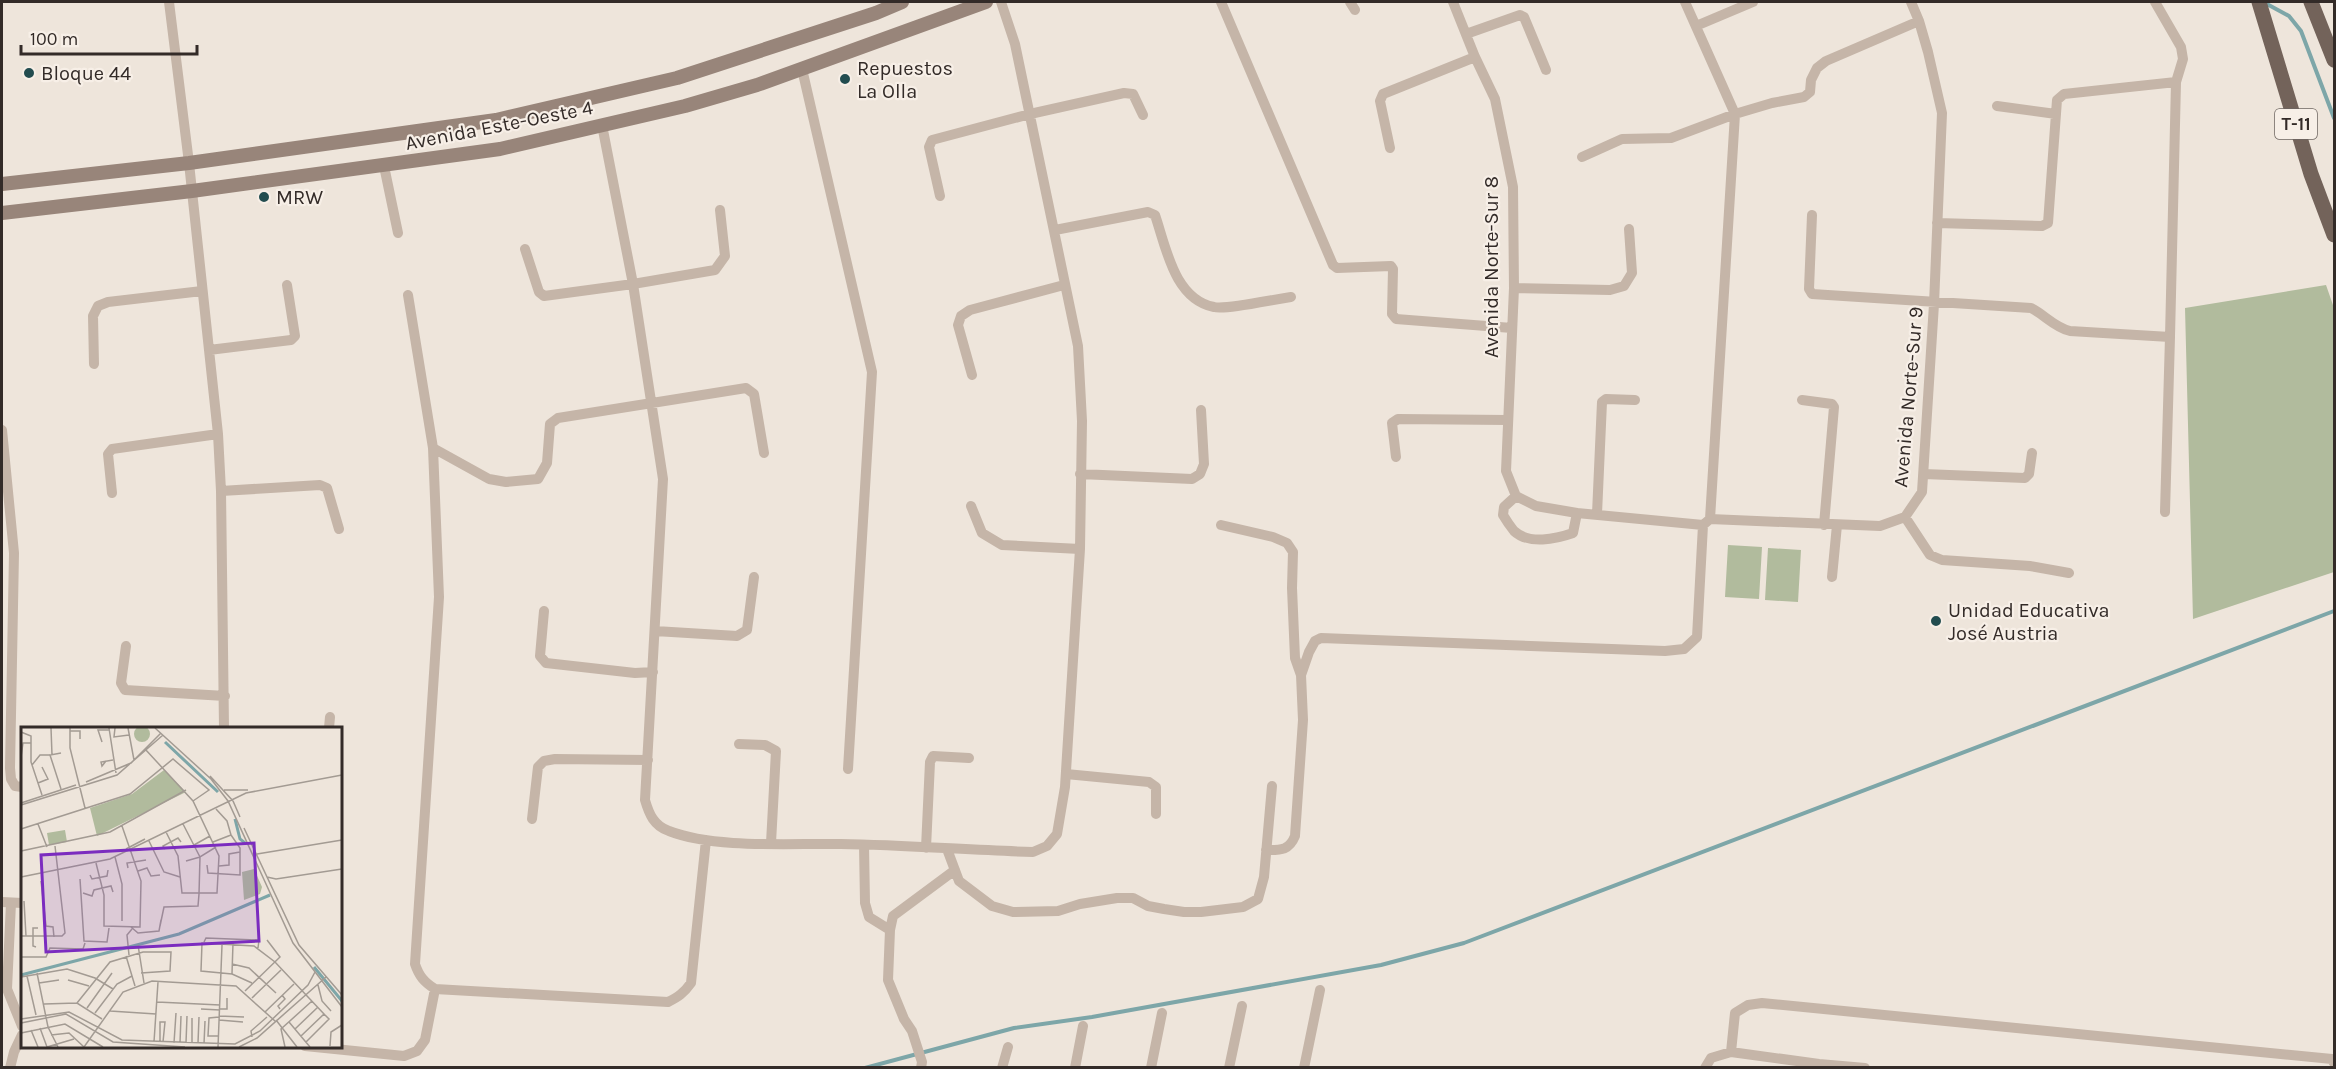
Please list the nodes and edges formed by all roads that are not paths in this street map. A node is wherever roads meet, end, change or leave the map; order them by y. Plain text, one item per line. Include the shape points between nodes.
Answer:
1 (169, 2) edge
2 (902, 2) edge
3 (986, 2) edge
4 (1001, 2) edge
5 (1221, 2) edge
6 (1454, 2) edge
7 (1685, 2) edge
8 (1753, 2) edge
9 (1911, 2) edge
10 (2155, 2) edge
11 (2311, 2) edge
12 (2261, 7) edge
13 (1919, 21) junction
14 (1696, 26) junction
15 (1466, 34) junction
16 (1475, 57) junction
17 (2334, 60) edge
18 (802, 69) junction
19 (1546, 70) dead end
20 (2176, 82) junction
21 (1997, 106) dead end
22 (1030, 114) junction
23 (1735, 114) junction
24 (2056, 114) junction
25 (1143, 115) dead end
26 (602, 125) junction
27 (1390, 148) dead end
28 (1582, 157) dead end
29 (189, 163) junction
30 (384, 166) junction
31 (2, 184) edge
32 (192, 191) junction
33 (940, 196) dead end
34 (720, 210) dead end
35 (2, 213) edge
36 (1812, 215) dead end
37 (1937, 223) junction
38 (1629, 229) dead end
39 (1055, 230) junction
40 (398, 233) dead end
41 (2334, 235) edge
42 (525, 249) dead end
43 (287, 285) dead end
44 (633, 285) junction
45 (1064, 285) junction
46 (1514, 288) junction
47 (202, 291) junction
48 (408, 295) dead end
49 (1291, 297) dead end
50 (1934, 304) junction
51 (1512, 328) junction
52 (2170, 337) junction
53 (209, 350) junction
54 (94, 364) dead end
55 (972, 375) dead end
56 (1635, 400) dead end
57 (1802, 400) dead end
58 (651, 402) junction
59 (1201, 410) dead end
60 (1507, 420) junction
61 (2, 430) edge
62 (218, 434) junction
63 (433, 448) junction
64 (764, 453) dead end
65 (2032, 453) dead end
66 (1396, 457) dead end
67 (1080, 474) junction
68 (1924, 474) junction
69 (221, 491) junction
70 (112, 493) dead end
71 (1516, 496) junction
72 (971, 506) dead end
73 (2164, 512) dead end
74 (1577, 513) junction
75 (1597, 514) junction
76 (1905, 517) junction
77 (1706, 522) junction
78 (1221, 525) dead end
79 (1824, 525) junction
80 (1837, 525) junction
81 (339, 529) dead end
82 (1080, 549) junction
83 (2070, 573) dead end
84 (753, 577) dead end
85 (1832, 577) dead end
86 (544, 611) dead end
87 (655, 631) junction
88 (126, 646) dead end
89 (653, 672) junction
90 (1301, 675) junction
91 (225, 696) junction
92 (330, 717) dead end
93 (225, 727) edge
94 (329, 727) edge
95 (739, 744) dead end
96 (969, 758) dead end
97 (648, 760) junction
98 (848, 769) dead end
99 (1066, 774) junction
100 (1272, 786) dead end
101 (21, 787) edge
102 (1156, 814) dead end
103 (532, 819) dead end
104 (706, 840) junction
105 (771, 843) junction
106 (864, 845) junction
107 (926, 848) junction
108 (947, 849) junction
109 (1266, 850) junction
110 (955, 870) junction
111 (6, 902) edge
112 (21, 903) edge
113 (890, 930) junction
114 (435, 989) junction
115 (1320, 990) dead end
116 (1242, 1006) dead end
117 (1162, 1012) dead end
118 (21, 1024) edge
119 (1083, 1026) dead end
120 (21, 1037) edge
121 (1008, 1047) dead end
122 (316, 1048) edge
123 (1731, 1052) junction
124 (2334, 1063) edge
125 (922, 1065) edge
126 (1819, 1066) edge
127 (10, 1068) edge
128 (1002, 1068) edge
129 (1075, 1068) edge
130 (1151, 1068) edge
131 (1228, 1068) edge
132 (1304, 1068) edge
133 (1705, 1068) edge
134 (1865, 1068) edge

1 - 29 street
2 - 29 main road via 749,56 605,96 496,120
3 - 18 main road, Avenida Este-Oeste 4
4 - 22 street via 1015,44
5 - 51 street via 1333,266 1392,266 1392,314 1396,319
6 - 15 street, Avenida Norte-Sur 8
7 - 14 street
8 - 14 street
9 - 13 street, Avenida Norte-Sur 9
10 - 20 street via 2181,47 2183,58
11 - 17 main road
12 - 41 main road, T-11 via 2311,174
13 - 23 street via 1826,61 1817,68 1810,92 1804,97
13 - 37 street, Avenida Norte-Sur 9 via 1942,114
14 - 23 street
15 - 16 street, Avenida Norte-Sur 8
15 - 19 street via 1524,16
16 - 27 street via 1383,94 1380,101
16 - 46 street, Avenida Norte-Sur 8 via 1495,99 1513,187
18 - 26 main road, Avenida Este-Oeste 4 via 685,106
18 - 98 street via 872,372
20 - 24 street via 2064,94 2057,100
20 - 52 street
21 - 24 street
22 - 25 street via 1124,93 1133,94
22 - 33 street via 932,140
22 - 39 street
23 - 28 street via 1671,138 1622,139
23 - 77 street
24 - 37 street via 2048,223
26 - 30 main road, Avenida Este-Oeste 4 via 500,149
26 - 44 street
29 - 31 main road
29 - 32 street
30 - 32 main road, Avenida Este-Oeste 4
30 - 40 street
32 - 35 main road, Avenida Este-Oeste 4
32 - 47 street
34 - 44 street via 725,256 715,270
36 - 50 street via 1812,294
37 - 50 street, Avenida Norte-Sur 9
38 - 46 street via 1632,273 1624,286 1610,290
39 - 45 street
39 - 49 street via 1148,212 1155,215 1179,282 1193,299 1215,308
42 - 44 street via 539,292 544,296
43 - 53 street via 295,336 291,340
44 - 58 street
45 - 55 street via 970,310 961,316 958,324
45 - 67 street via 1078,346
46 - 51 street, Avenida Norte-Sur 8
47 - 53 street
47 - 54 street via 98,306 93,316
48 - 63 street
50 - 52 street via 2031,308 2059,328 2070,331
50 - 68 street, Avenida Norte-Sur 9
51 - 60 street, Avenida Norte-Sur 8
52 - 73 street
53 - 62 street
56 - 75 street via 1602,402
57 - 79 street via 1827,402 1834,407
58 - 63 street via 558,418 550,424 547,463 538,479 489,479
58 - 64 street via 752,390
58 - 87 street via 663,479
59 - 67 street via 1204,464 1200,474 1192,479
60 - 66 street via 1398,419 1392,423
60 - 71 street, Avenida Norte-Sur 8 via 1506,471
61 - 101 street via 14,553 10,768 15,786
62 - 69 street
62 - 70 street via 112,449 108,454
63 - 114 street via 439,597 415,964 424,983
65 - 68 street via 2025,478
67 - 82 street
68 - 76 street, Avenida Norte-Sur 9 via 1922,492
69 - 81 street via 320,485 327,488
69 - 91 street
71 - 74 street via 1536,506
71 - 74 street via 1504,507 1503,515 1515,532 1531,538 1555,539 1573,533
72 - 82 street via 982,533 1002,545
74 - 75 street
75 - 77 street
76 - 80 street via 1880,526
76 - 83 street via 1930,555 1942,560
77 - 79 street
77 - 90 street via 1697,637 1684,649 1321,639 1308,652
78 - 90 street via 1274,537 1287,543 1293,552 1295,658
79 - 80 street
80 - 85 street
82 - 99 street
84 - 87 street via 747,630 737,636
86 - 89 street via 540,656 546,663
87 - 89 street
88 - 91 street via 122,683 125,690
89 - 97 street
90 - 109 street via 1303,720 1295,836 1287,848
91 - 93 street
92 - 94 street
95 - 105 street via 765,745 776,751
96 - 107 street via 933,756 930,762
97 - 103 street via 544,761 538,767
97 - 104 street via 645,800 650,815 668,831
99 - 102 street via 1149,782 1156,787
99 - 108 street via 1057,834 1047,846 1033,852
100 - 109 street
104 - 105 street
104 - 114 street via 691,983 677,998 668,1002
105 - 106 street
106 - 107 street
106 - 113 street via 865,903 869,917
107 - 108 street
108 - 110 street
109 - 110 street via 1258,899 1244,907 1201,912 1164,909 1133,898 1117,898 1058,911 1013,912 992,906 975,895 959,880
110 - 113 street via 893,916
111 - 112 street
111 - 118 street via 7,989
113 - 125 street via 888,980 912,1031
114 - 122 street via 425,1040 417,1050 404,1056
115 - 132 street
116 - 131 street
117 - 130 street
119 - 129 street
120 - 127 street
121 - 128 street
123 - 124 street via 1735,1013 1762,1003 2332,1059
123 - 126 street
123 - 133 street via 1710,1058
126 - 134 street

